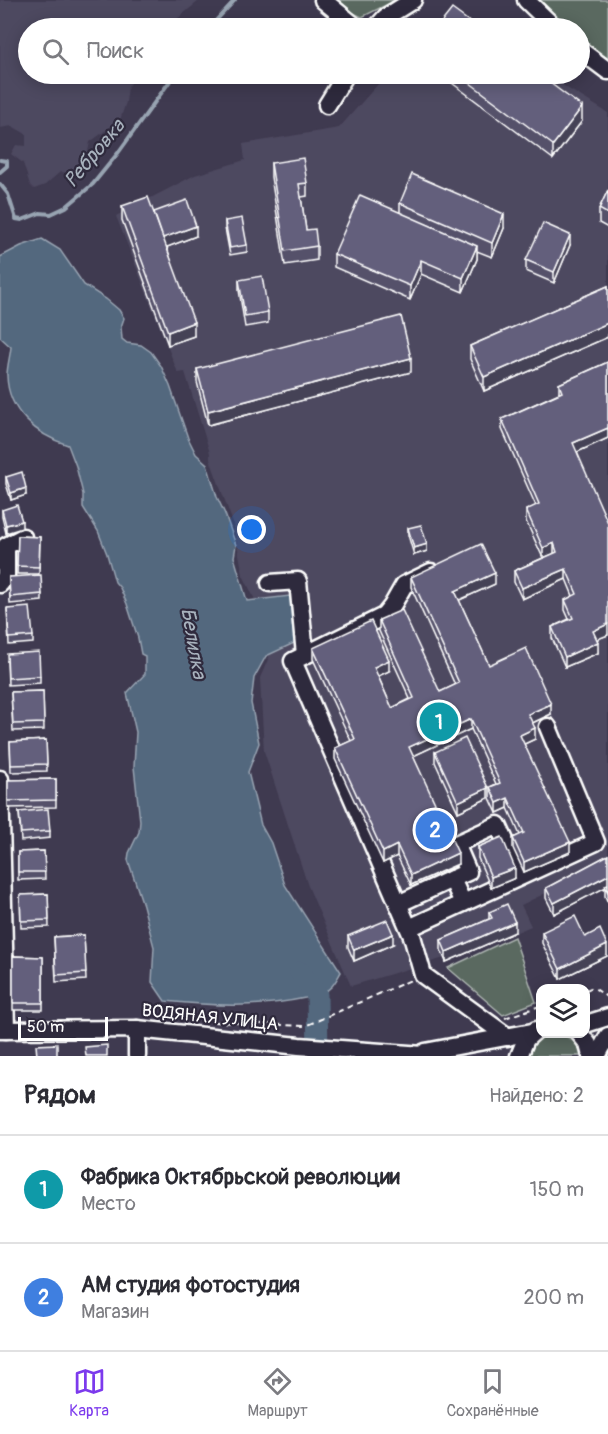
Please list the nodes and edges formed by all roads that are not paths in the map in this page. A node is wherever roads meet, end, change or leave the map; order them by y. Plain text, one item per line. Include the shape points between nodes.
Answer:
1 (322, 0) edge
2 (413, 0) edge
3 (526, 0) edge
4 (344, 18) edge
5 (385, 18) edge
6 (545, 18) edge
7 (590, 58) edge
8 (608, 71) edge
9 (340, 84) edge
10 (327, 105) dead end
11 (23, 537) edge
12 (443, 567) edge
13 (270, 583) dead end
14 (0, 584) edge
15 (304, 655) junction
16 (548, 727) dead end
17 (0, 779) edge
18 (521, 876) junction
19 (452, 879) junction
20 (464, 903) junction
21 (398, 904) junction
22 (409, 928) junction
23 (469, 1008) junction
24 (608, 1017) edge
25 (590, 1022) edge
26 (136, 1029) junction
27 (3, 1030) edge
28 (536, 1030) edge
29 (608, 1036) edge
30 (508, 1037) junction
31 (583, 1038) edge
32 (471, 1045) junction
33 (416, 1053) junction
34 (137, 1056) edge
35 (437, 1056) edge
36 (519, 1056) edge
37 (591, 1056) edge
38 (597, 1056) edge

1 - 4 street
2 - 5 street
3 - 6 street
7 - 8 street
9 - 10 street
11 - 14 street via 6,546 6,576
12 - 15 street via 404,585 384,616
13 - 15 street via 298,581
15 - 21 street via 293,661
16 - 18 street via 596,842
17 - 27 street
18 - 19 street via 498,825 456,844 468,872
18 - 20 street
19 - 20 street
19 - 21 street
20 - 22 street
21 - 22 street
22 - 23 street via 423,975
23 - 30 street
23 - 32 street via 476,1030
24 - 25 street
26 - 27 street, ВОДЯНАЯ УЛИЦА
26 - 33 street, ВОДЯНАЯ УЛИЦА via 299,1046
26 - 34 street
28 - 30 street
28 - 36 street via 526,1039
29 - 38 street
30 - 32 street
31 - 37 street
32 - 33 street
33 - 35 street

